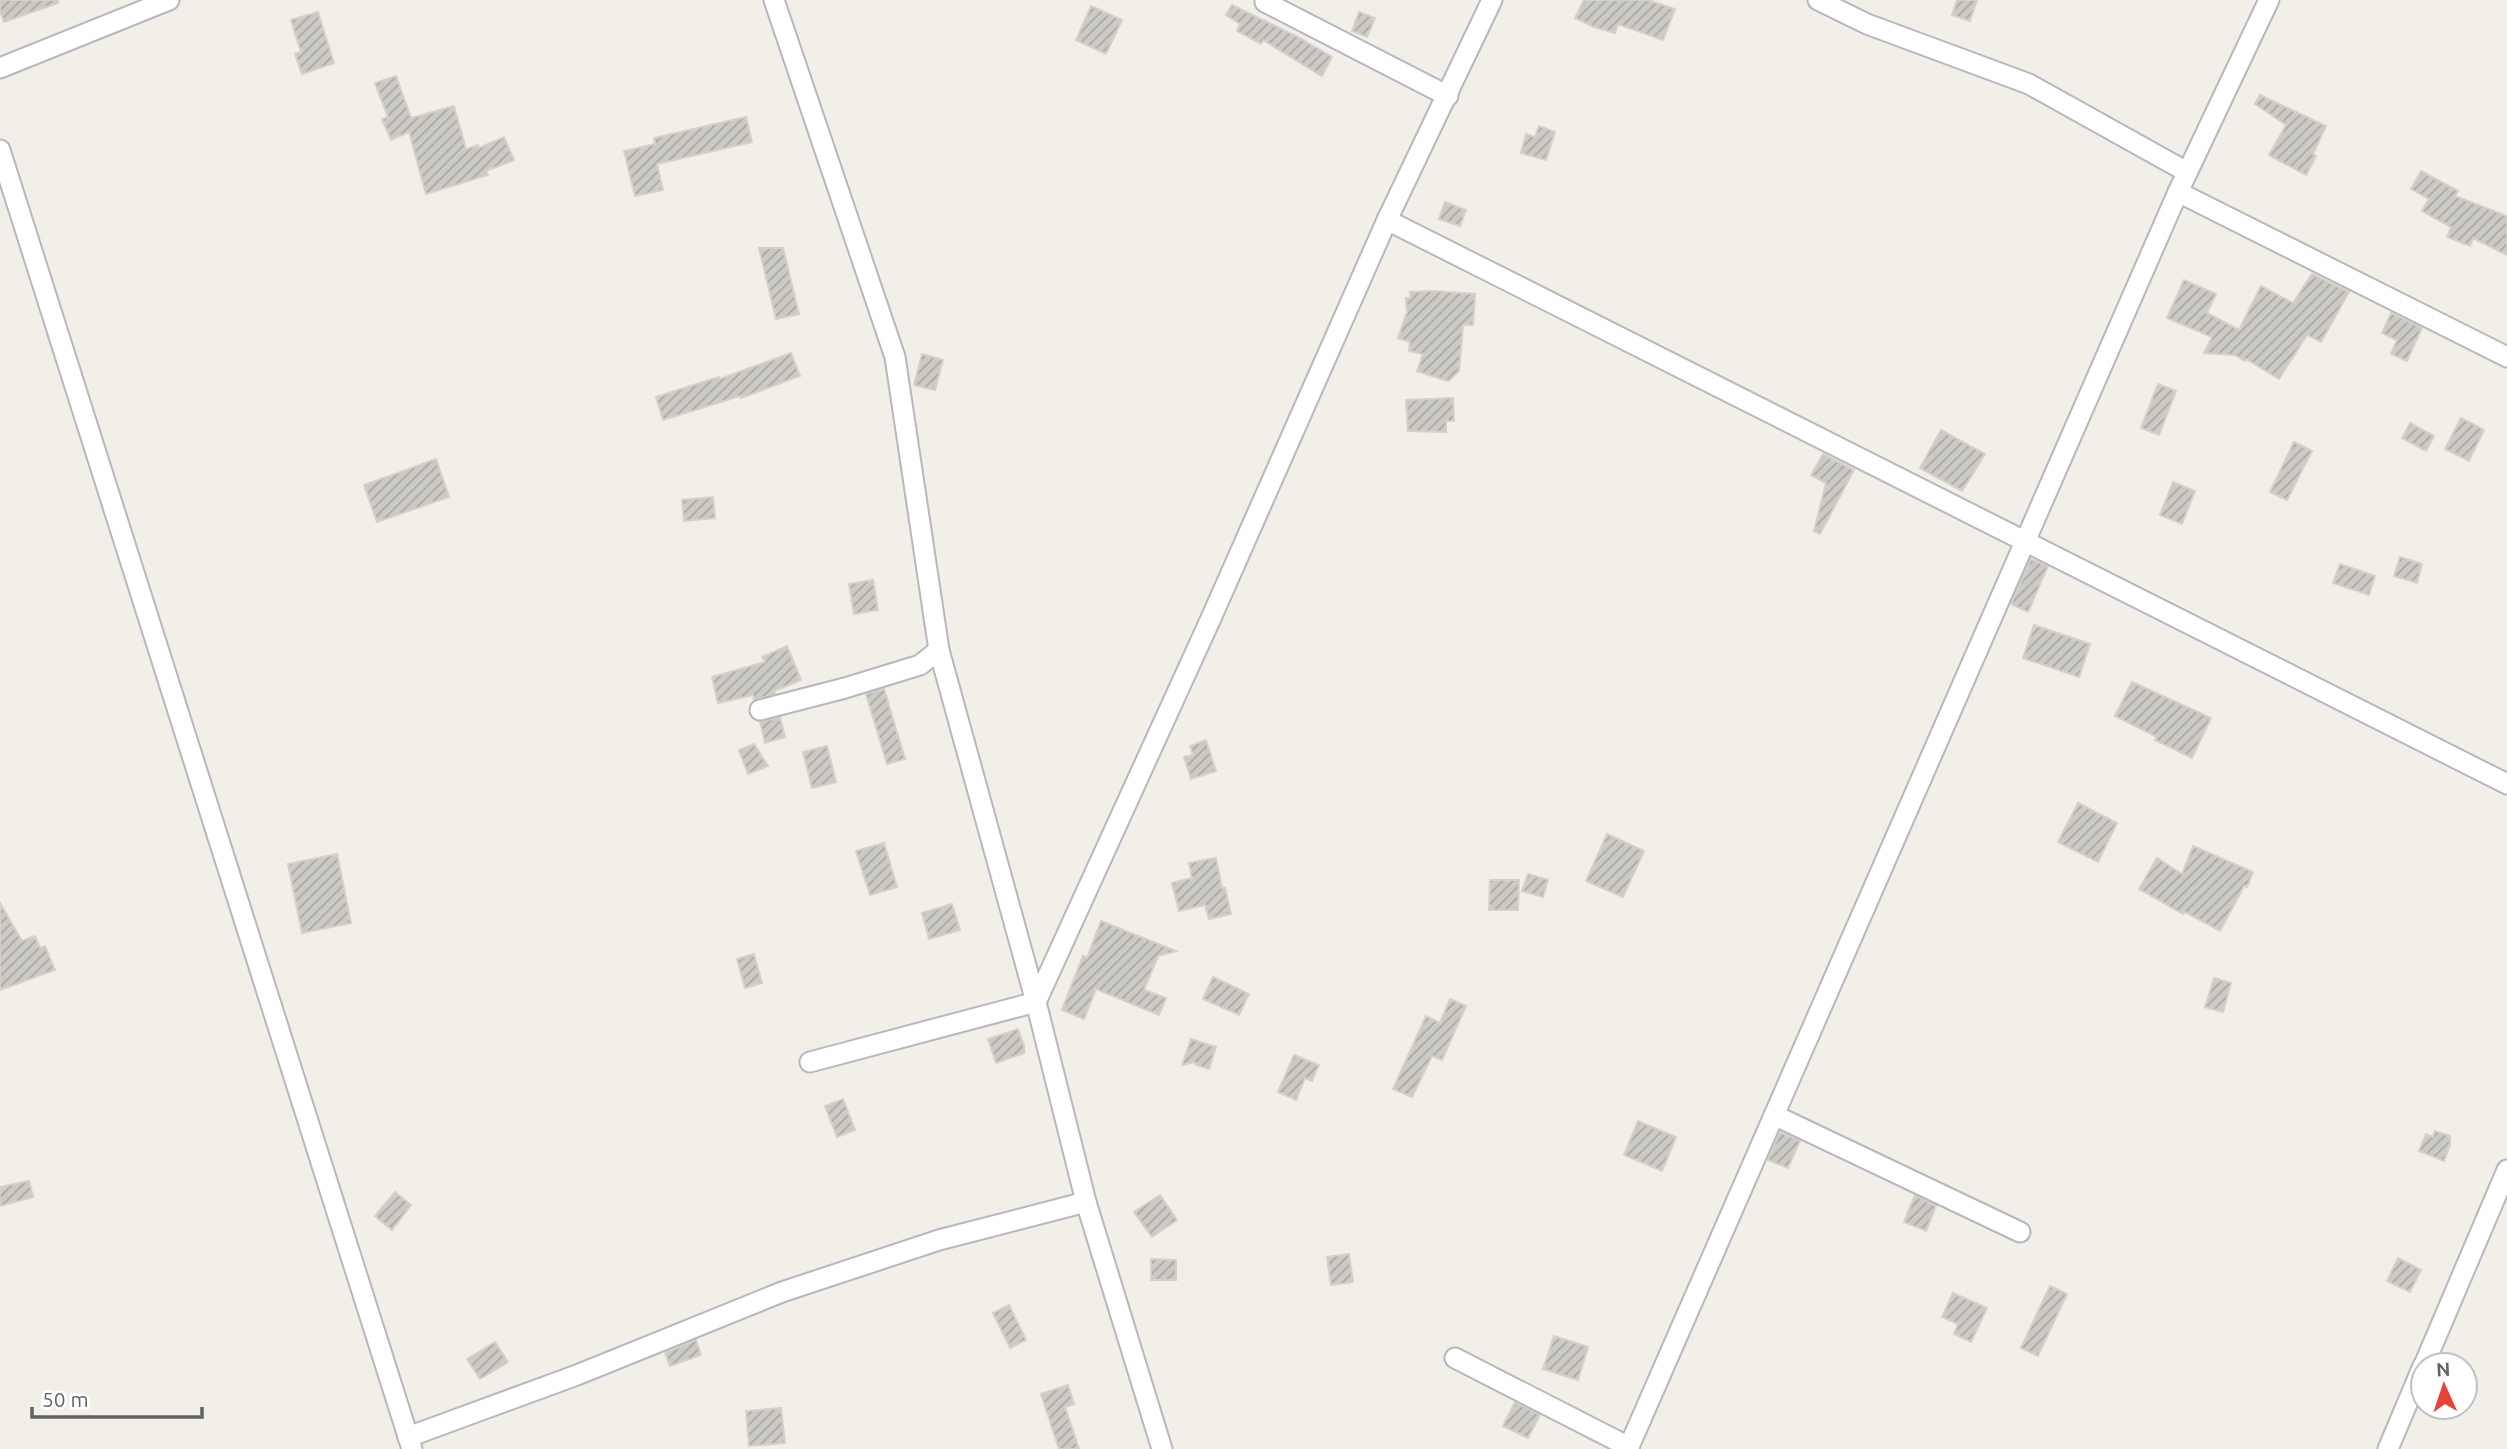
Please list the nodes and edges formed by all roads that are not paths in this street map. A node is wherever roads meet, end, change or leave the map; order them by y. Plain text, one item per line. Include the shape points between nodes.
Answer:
1 (169, 0) edge
2 (774, 0) edge
3 (1492, 0) edge
4 (1818, 0) edge
5 (2269, 0) edge
6 (1265, 2) dead end
7 (0, 68) edge
8 (1448, 96) junction
9 (0, 150) edge
10 (3, 172) edge
11 (2187, 172) junction
12 (2178, 192) junction
13 (1387, 220) junction
14 (2507, 356) edge
15 (2024, 540) junction
16 (939, 650) junction
17 (760, 710) dead end
18 (2507, 784) edge
19 (1036, 1002) junction
20 (810, 1062) dead end
21 (1774, 1115) junction
22 (2507, 1170) edge
23 (1086, 1202) junction
24 (2020, 1232) dead end
25 (2429, 1351) edge
26 (1455, 1358) dead end
27 (2409, 1399) edge
28 (410, 1443) edge
29 (1629, 1448) edge
30 (1162, 1449) edge
31 (2388, 1449) edge

1 - 7 street
2 - 16 street via 895,357
3 - 8 street
4 - 11 street via 1867,24 2029,84
5 - 11 street
6 - 8 street
8 - 13 street
9 - 10 street
10 - 28 street
11 - 12 street
12 - 14 street
12 - 15 street
13 - 15 street
13 - 19 street
15 - 18 street
15 - 21 street
16 - 17 street via 920,665
16 - 19 street
19 - 20 street
19 - 23 street
21 - 24 street
21 - 29 street
22 - 25 street
23 - 28 street via 939,1240 782,1292
23 - 30 street
26 - 29 street
27 - 31 street

